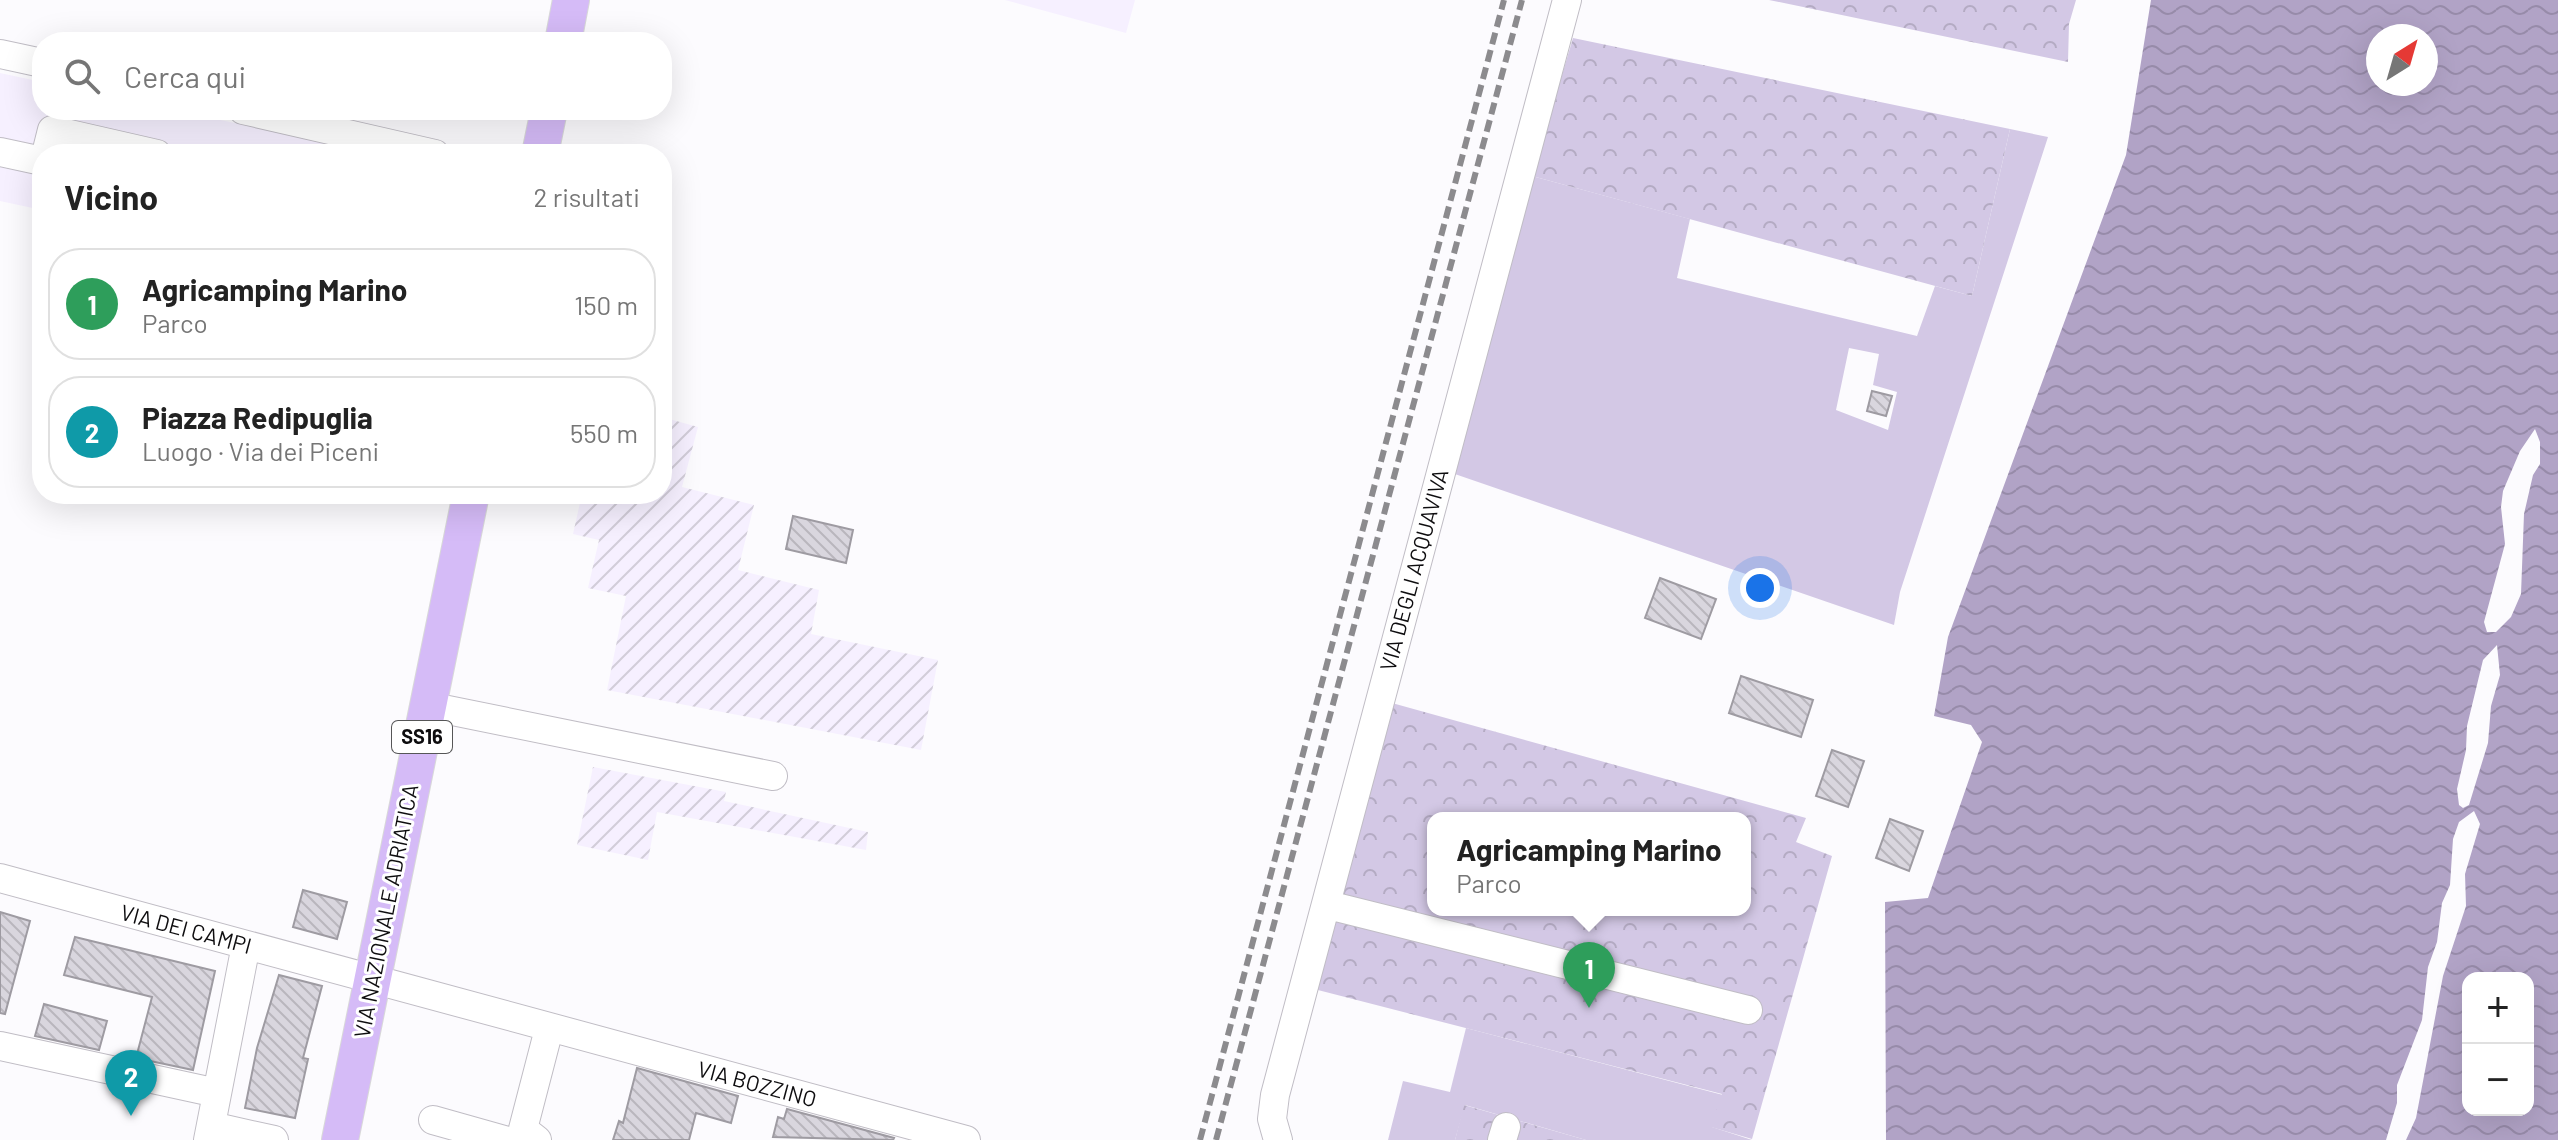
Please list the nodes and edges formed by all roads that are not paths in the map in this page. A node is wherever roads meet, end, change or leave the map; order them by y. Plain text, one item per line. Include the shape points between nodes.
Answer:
1 (571, 0) edge
2 (1567, 0) edge
3 (565, 32) edge
4 (0, 54) edge
5 (32, 61) edge
6 (287, 120) edge
7 (547, 120) edge
8 (48, 144) edge
9 (113, 144) edge
10 (391, 144) edge
11 (542, 144) edge
12 (0, 152) edge
13 (32, 159) edge
14 (469, 504) edge
15 (428, 706) junction
16 (773, 776) dead end
17 (0, 878) edge
18 (1328, 905) junction
19 (246, 945) junction
20 (373, 980) junction
21 (1748, 1010) dead end
22 (549, 1029) junction
23 (0, 1046) edge
24 (217, 1093) junction
25 (433, 1120) dead end
26 (210, 1133) edge
27 (519, 1137) edge
28 (274, 1140) edge
29 (340, 1140) edge
30 (966, 1140) edge
31 (1278, 1140) edge

1 - 3 main road
2 - 18 street, VIA DEGLI ACQUAVIVA via 1352,795
4 - 5 street
6 - 10 street
7 - 11 main road
8 - 9 street via 52,130
12 - 13 street
14 - 15 main road, VIA NAZIONALE ADRIATICA / SS16
15 - 16 street
15 - 20 main road, VIA NAZIONALE ADRIATICA / SS16
17 - 19 street, VIA DEI CAMPI
18 - 21 street
18 - 31 street, VIA DEGLI ACQUAVIVA via 1275,1095 1272,1119
19 - 20 street, VIA DEI CAMPI
19 - 24 street
20 - 22 street, VIA BOZZINO
20 - 29 main road, VIA NAZIONALE ADRIATICA / SS16
22 - 27 street
22 - 30 street, VIA BOZZINO
23 - 24 street
24 - 26 street
25 - 27 street
26 - 28 street

